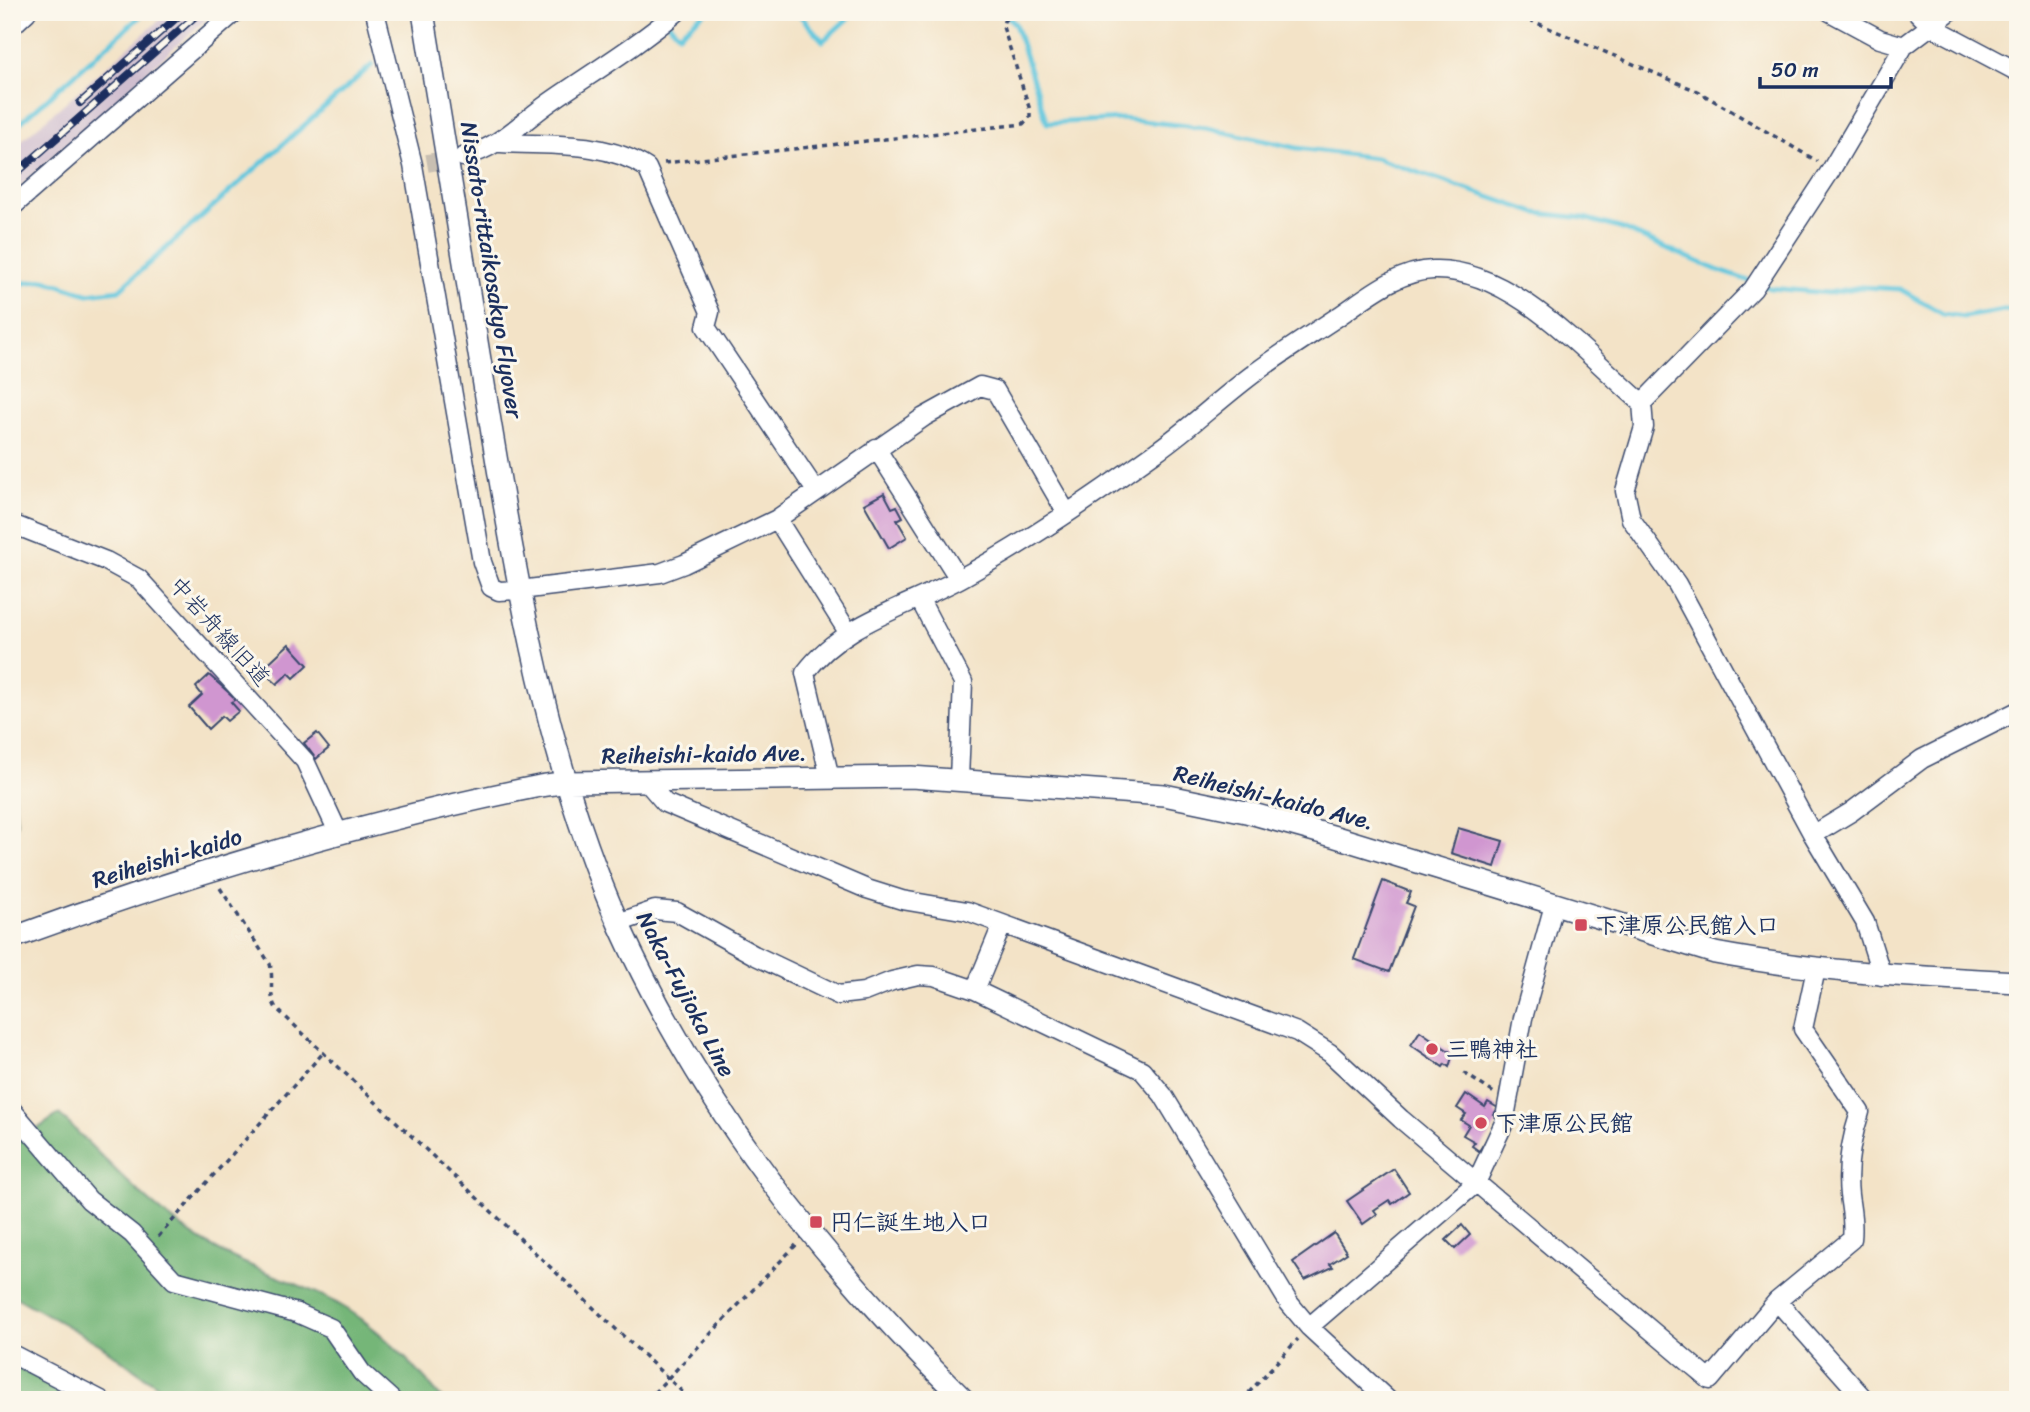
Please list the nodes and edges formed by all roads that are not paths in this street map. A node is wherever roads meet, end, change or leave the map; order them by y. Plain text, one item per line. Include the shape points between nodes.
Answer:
1 (27, 12) edge
2 (235, 12) edge
3 (375, 12) edge
4 (423, 12) edge
5 (677, 12) edge
6 (1830, 12) edge
7 (1917, 12) edge
8 (1950, 12) edge
9 (12, 26) edge
10 (1931, 26) junction
11 (1904, 46) junction
12 (2018, 72) edge
13 (500, 143) junction
14 (463, 157) tunnel mouth
15 (12, 207) edge
16 (1642, 403) junction
17 (876, 448) junction
18 (816, 491) junction
19 (1066, 512) junction
20 (777, 519) junction
21 (12, 524) edge
22 (509, 536) joint
23 (959, 579) junction
24 (520, 590) junction
25 (919, 598) junction
26 (848, 632) junction
27 (2018, 711) edge
28 (830, 778) junction
29 (959, 779) junction
30 (646, 780) junction
31 (568, 782) junction
32 (338, 832) junction
33 (1813, 835) junction
34 (1554, 905) junction
35 (618, 923) junction
36 (1002, 925) junction
37 (12, 938) edge
38 (1816, 969) junction
39 (1882, 976) junction
40 (2018, 982) edge
41 (975, 990) junction
42 (12, 1110) edge
43 (1476, 1182) junction
44 (1777, 1301) junction
45 (1309, 1327) junction
46 (12, 1353) edge
47 (101, 1400) edge
48 (391, 1400) edge
49 (964, 1400) edge
50 (1388, 1400) edge
51 (1865, 1400) edge

1 - 9 street
2 - 15 street
3 - 24 street via 420,164 482,562 491,587
4 - 22 main road, Nissato-rittaikosakyo Flyover
5 - 13 street via 544,106
6 - 11 street via 1880,39
7 - 10 street
8 - 10 street
10 - 11 street
10 - 12 street
11 - 16 street via 1753,289
13 - 14 street
13 - 18 street via 606,149 647,168 710,312 706,327
16 - 19 street via 1531,306 1460,272 1404,275 1255,373 1157,451
16 - 33 street via 1644,427 1625,492 1626,508 1677,584
17 - 18 street
17 - 19 street via 957,398 980,386 991,387
17 - 23 street
18 - 20 street
19 - 23 street
20 - 24 street via 660,573
20 - 26 street
21 - 32 street, 中岩舟線旧道 via 139,579 305,761
22 - 24 main road, Naka-Fujioka Line
23 - 25 street
24 - 31 main road, Naka-Fujioka Line
25 - 26 street
25 - 29 street via 963,682
26 - 28 street via 805,673
27 - 33 street via 1922,759
28 - 29 main road, Reiheishi-kaido Ave.
28 - 30 main road, Reiheishi-kaido Ave.
29 - 34 main road, Reiheishi-kaido Ave. via 1131,791 1202,802 1336,837
30 - 31 main road, Reiheishi-kaido Ave.
30 - 36 street via 673,807 867,889 902,900 946,905
31 - 32 main road, Reiheishi-kaido Ave.
31 - 35 main road, Naka-Fujioka Line
32 - 37 main road, Reiheishi-kaido
33 - 39 street via 1865,922
34 - 38 main road, Reiheishi-kaido Ave. via 1715,953
34 - 43 street via 1523,1018 1504,1123
35 - 41 street via 655,910 677,912 838,995 918,975
35 - 49 main road, Naka-Fujioka Line via 703,1086 741,1143 866,1299
36 - 41 street
36 - 43 street via 1297,1032 1330,1053
38 - 39 main road, Reiheishi-kaido Ave.
38 - 44 street via 1803,1028 1860,1112 1850,1143 1849,1193 1854,1222 1852,1239
39 - 40 main road, Reiheishi-kaido Ave.
41 - 45 street via 1142,1070 1163,1095 1289,1303
42 - 48 street via 89,1200 180,1284 297,1313 331,1328 362,1373
43 - 44 street via 1710,1380
43 - 45 street
44 - 51 street
45 - 50 street
46 - 47 street

